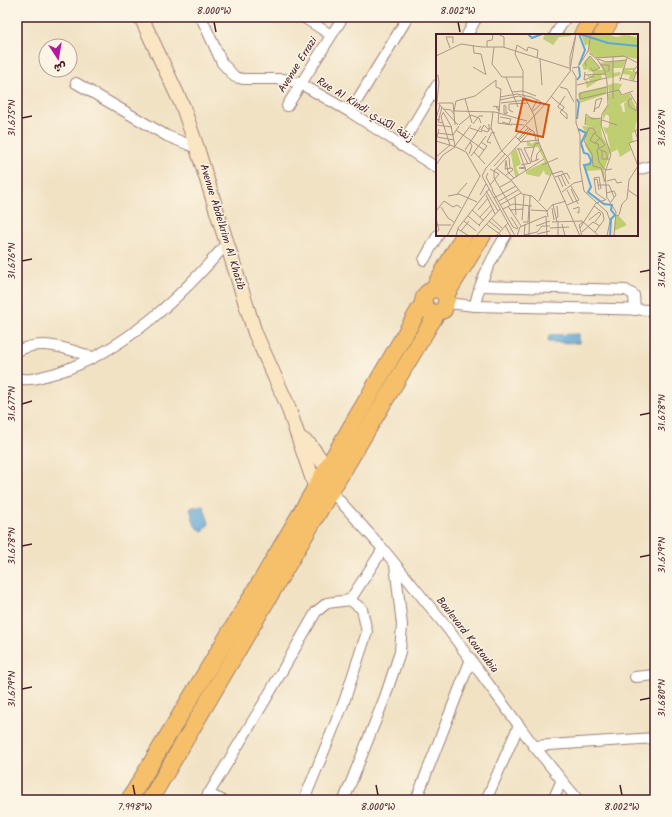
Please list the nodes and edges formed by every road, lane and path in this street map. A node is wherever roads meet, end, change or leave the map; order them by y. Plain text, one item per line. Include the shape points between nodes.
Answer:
1 (141, 17) edge
2 (201, 17) edge
3 (303, 17) edge
4 (343, 17) edge
5 (408, 17) edge
6 (477, 17) edge
7 (566, 17) edge
8 (592, 17) edge
9 (612, 17) edge
10 (468, 34) edge
11 (556, 34) edge
12 (583, 34) edge
13 (603, 34) edge
14 (331, 35) junction
15 (76, 83) dead end
16 (301, 84) junction
17 (436, 88) edge
18 (287, 106) dead end
19 (350, 112) junction
20 (401, 146) junction
21 (198, 148) junction
22 (655, 166) edge
23 (436, 167) edge
24 (638, 170) edge
25 (437, 236) edge
26 (464, 236) edge
27 (482, 236) edge
28 (505, 236) edge
29 (227, 243) junction
30 (424, 260) dead end
31 (481, 286) junction
32 (441, 300) junction
33 (475, 306) junction
34 (635, 310) junction
35 (655, 310) edge
36 (17, 351) edge
37 (93, 357) junction
38 (17, 378) edge
39 (300, 438) junction
40 (326, 467) junction
41 (316, 486) junction
42 (331, 491) junction
43 (383, 549) junction
44 (395, 564) junction
45 (350, 600) junction
46 (470, 659) junction
47 (655, 675) edge
48 (635, 677) dead end
49 (519, 725) junction
50 (655, 738) edge
51 (534, 746) junction
52 (562, 782) junction
53 (206, 797) edge
54 (129, 800) edge
55 (150, 800) edge
56 (222, 800) edge
57 (304, 800) edge
58 (344, 800) edge
59 (416, 800) edge
60 (486, 800) edge
61 (553, 800) edge
62 (578, 800) edge

1 - 21 street, Avenue Abdelkrim Al Khatib via 168,71
2 - 16 street, Rue Al Kindi زنقة الكندي via 220,58 235,77 248,80 285,79
3 - 14 street
4 - 14 street, Avenue Errazi
5 - 19 street
6 - 10 street
7 - 11 street
8 - 12 main road
9 - 13 main road
14 - 16 street, Avenue Errazi
15 - 21 street via 167,136
16 - 18 street, Avenue Errazi
16 - 19 street, Rue Al Kindi زنقة الكندي
17 - 20 street
19 - 20 street, Rue Al Kindi زنقة الكندي
20 - 23 street, Rue Al Kindi زنقة الكندي
21 - 29 street, Avenue Abdelkrim Al Khatib
22 - 24 street
25 - 30 street
26 - 32 main road
27 - 32 main road
28 - 31 street
29 - 37 street via 200,275 163,310
29 - 39 street, Avenue Abdelkrim Al Khatib via 255,332
31 - 33 street
31 - 34 street via 626,290 634,295
32 - 33 street
32 - 40 main road via 430,312 423,303
32 - 42 main road
33 - 34 street
34 - 35 street
36 - 37 street via 29,346 54,345
37 - 38 street via 41,377
39 - 40 street, Avenue Abdelkrim Al Khatib via 310,445
39 - 41 street, Avenue Abdelkrim Al Khatib via 302,453
40 - 41 main road
41 - 54 main road
42 - 43 street, Boulevard Koutoubia
42 - 55 main road
43 - 44 street, Boulevard Koutoubia
43 - 45 street
44 - 46 street, Boulevard Koutoubia
44 - 58 street via 402,625 400,652
45 - 53 street via 327,603 316,612
45 - 57 street via 362,610 367,632 344,702
46 - 49 street, Boulevard Koutoubia
46 - 59 street
47 - 48 street
49 - 51 street, Boulevard Koutoubia
49 - 60 street
50 - 51 street
51 - 52 street, Boulevard Koutoubia
52 - 61 street
52 - 62 street, Boulevard Koutoubia
53 - 56 street

